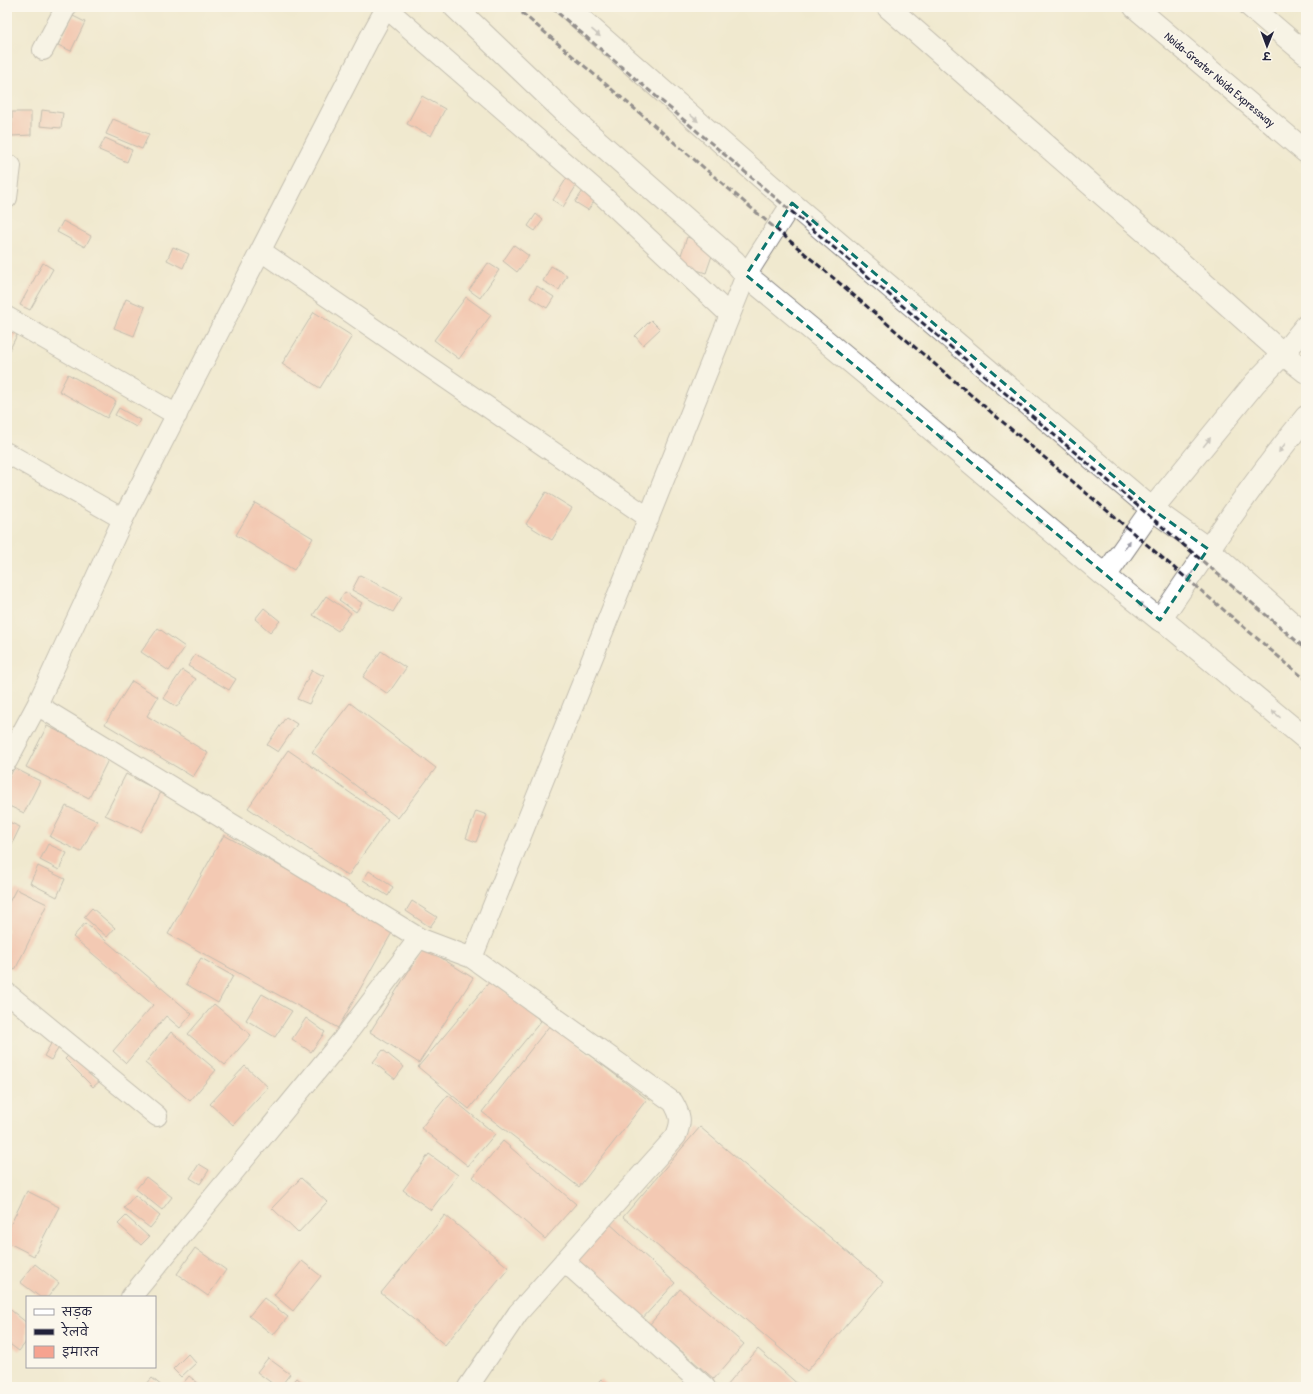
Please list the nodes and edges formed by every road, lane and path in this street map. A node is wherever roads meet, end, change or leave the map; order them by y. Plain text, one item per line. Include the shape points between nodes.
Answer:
1 (66, 7) edge
2 (455, 7) edge
3 (567, 7) edge
4 (888, 7) edge
5 (1135, 7) edge
6 (1251, 7) edge
7 (385, 8) edge
8 (43, 50) dead end
9 (1306, 54) edge
10 (1306, 152) edge
11 (11, 166) dead end
12 (7, 198) edge
13 (792, 203) junction
14 (261, 251) junction
15 (746, 275) junction
16 (730, 315) junction
17 (7, 316) edge
18 (1306, 326) edge
19 (1283, 354) junction
20 (1306, 372) edge
21 (177, 415) junction
22 (1306, 417) edge
23 (7, 453) edge
24 (1152, 509) junction
25 (649, 518) junction
26 (124, 519) junction
27 (1208, 548) junction
28 (1104, 576) junction
29 (1160, 620) junction
30 (1306, 636) edge
31 (37, 705) junction
32 (1306, 739) edge
33 (7, 761) edge
34 (419, 938) junction
35 (472, 958) junction
36 (7, 993) edge
37 (157, 1116) dead end
38 (564, 1261) junction
39 (132, 1296) edge
40 (468, 1387) edge
41 (706, 1387) edge

1 - 8 street
2 - 15 main road via 569,116 734,261
3 -> 13 main road
4 - 19 main road
5 - 10 main road, Noida-Greater Noida Expressway
6 - 9 main road
7 - 14 street
7 - 16 street via 603,196
11 - 12 street
13 - 15 street
13 -> 24 main road
14 - 21 street
14 - 25 street
15 - 16 street
28 -> 15 main road
16 - 25 street
17 - 21 street
18 - 19 main road
19 - 20 main road
24 -> 19 main road via 1255,384
21 - 26 street
22 -> 27 main road
23 - 26 street
24 - 27 main road
28 -> 24 main road
25 - 35 street
26 - 31 street
27 -> 29 main road
27 - 30 main road
29 -> 28 main road
32 -> 29 main road
31 - 33 street
31 - 34 street
34 - 35 street
34 - 39 street via 343,1039
35 - 38 street via 672,1102 679,1113 681,1124 676,1136
36 - 37 street
38 - 40 street via 518,1313
38 - 41 street

